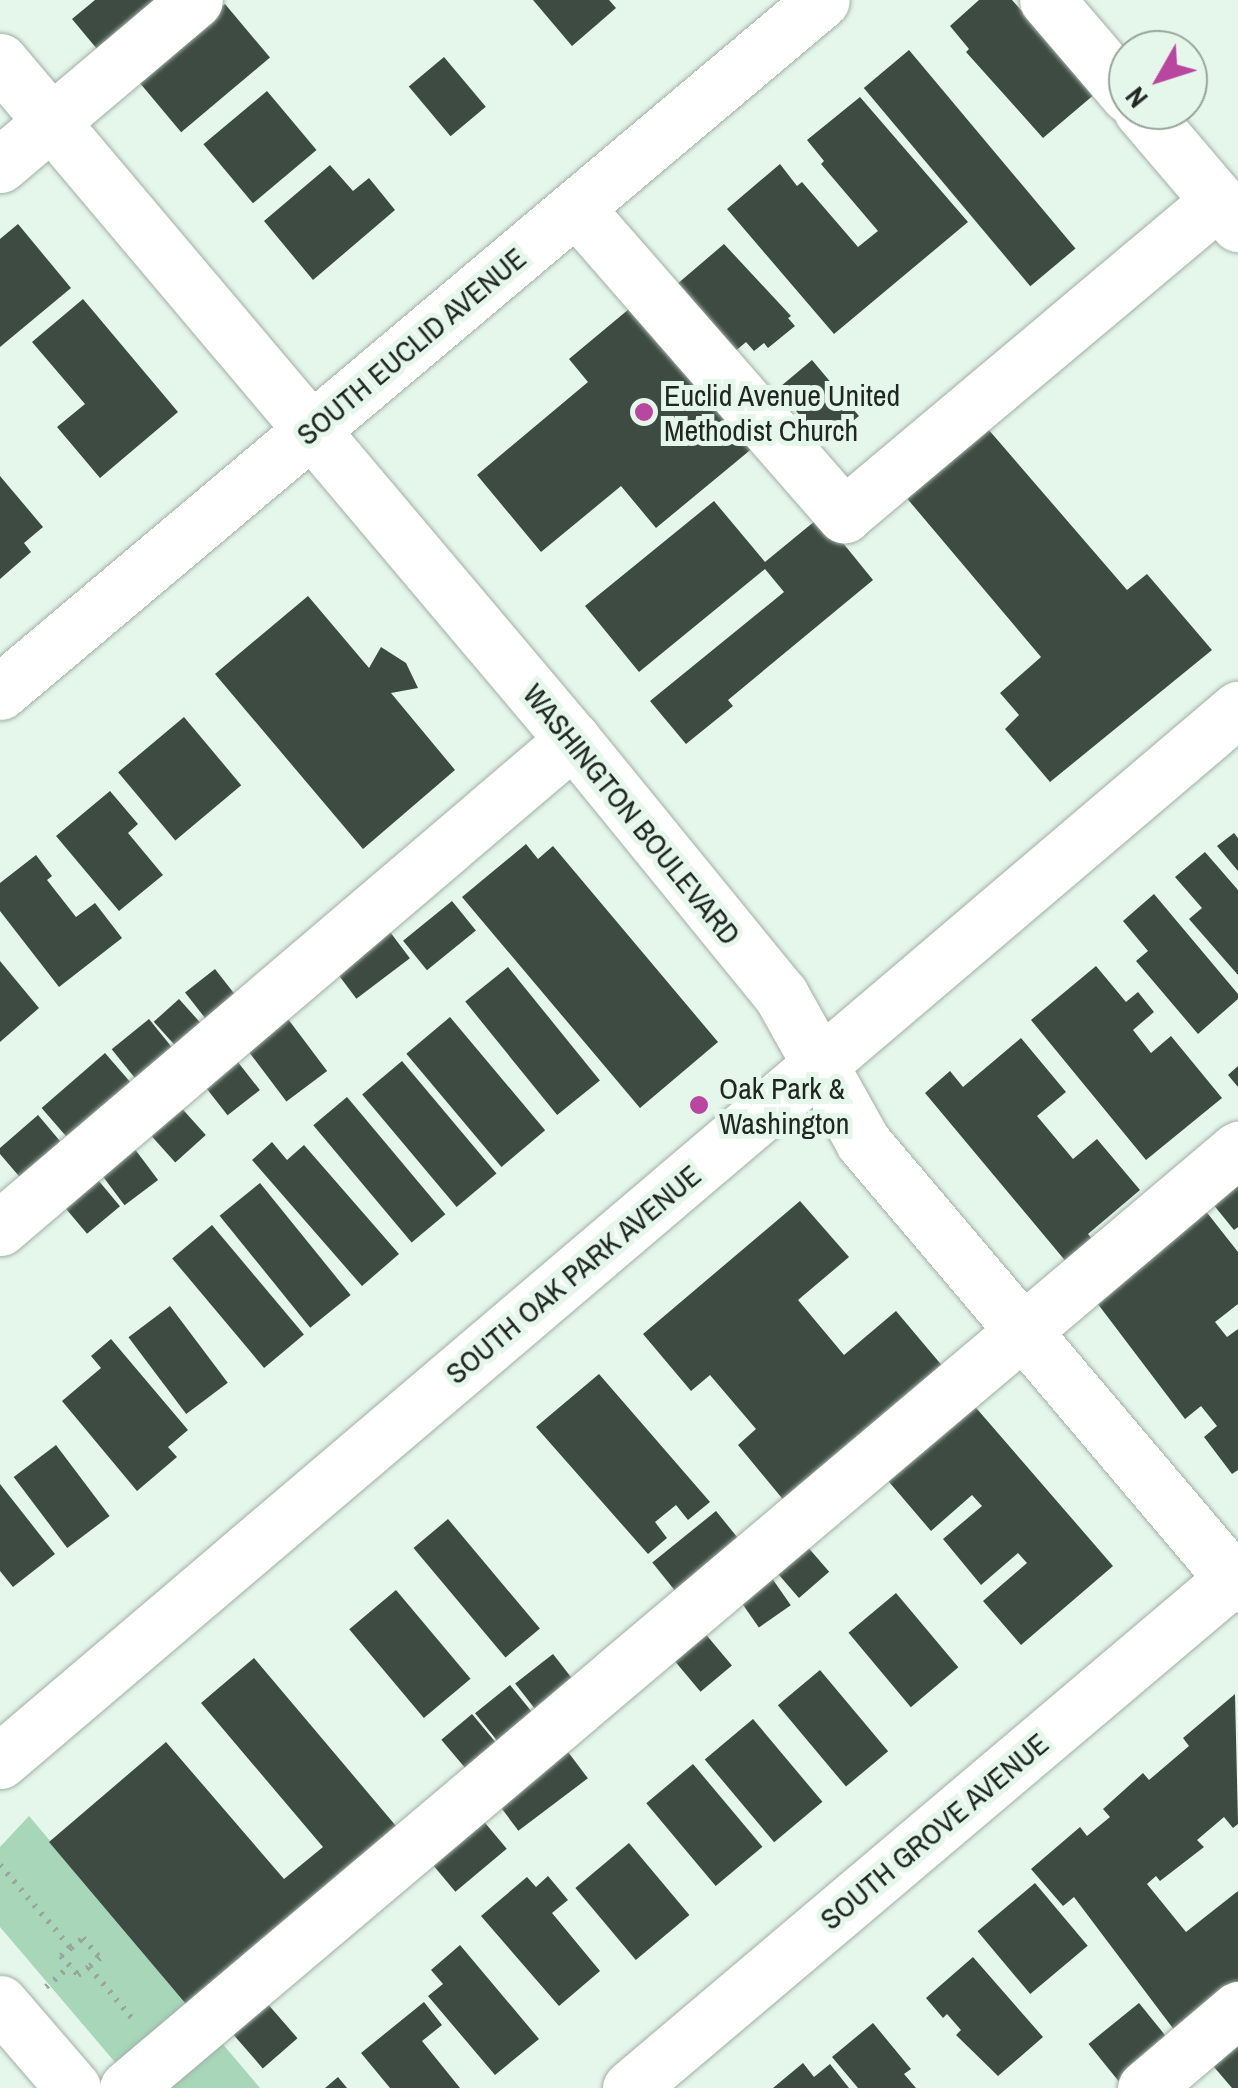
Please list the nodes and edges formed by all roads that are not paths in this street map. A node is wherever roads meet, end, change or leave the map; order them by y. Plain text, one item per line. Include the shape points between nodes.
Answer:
1 (196, 0) edge
2 (822, 0) edge
3 (1047, 0) edge
4 (0, 60) edge
5 (1108, 72) edge
6 (52, 122) junction
7 (1158, 130) edge
8 (0, 165) edge
9 (576, 208) junction
10 (1228, 212) edge
11 (312, 428) junction
12 (0, 692) edge
13 (1238, 708) edge
14 (573, 740) junction
15 (820, 1064) junction
16 (1238, 1149) edge
17 (0, 1228) edge
18 (1024, 1331) junction
19 (1236, 1579) edge
20 (0, 1761) edge
21 (23, 1995) edge
22 (1238, 2009) edge
23 (73, 2088) edge
24 (127, 2088) edge
25 (630, 2088) edge
26 (1146, 2088) edge

1 - 6 street
2 - 9 street, SOUTH EUCLID AVENUE
3 - 5 street
4 - 6 street, WASHINGTON BOULEVARD
6 - 8 street
6 - 11 street, WASHINGTON BOULEVARD
7 - 10 street
9 - 10 street via 844,515
9 - 11 street, SOUTH EUCLID AVENUE
11 - 12 street, SOUTH EUCLID AVENUE
11 - 14 street, WASHINGTON BOULEVARD
13 - 15 street, SOUTH OAK PARK AVENUE
14 - 15 street, WASHINGTON BOULEVARD via 781,995
14 - 17 street
15 - 18 street, WASHINGTON BOULEVARD via 863,1142
15 - 20 street, SOUTH OAK PARK AVENUE
16 - 18 street
18 - 19 street, WASHINGTON BOULEVARD
18 - 24 street
19 - 25 street, SOUTH GROVE AVENUE
21 - 23 street
22 - 26 street

